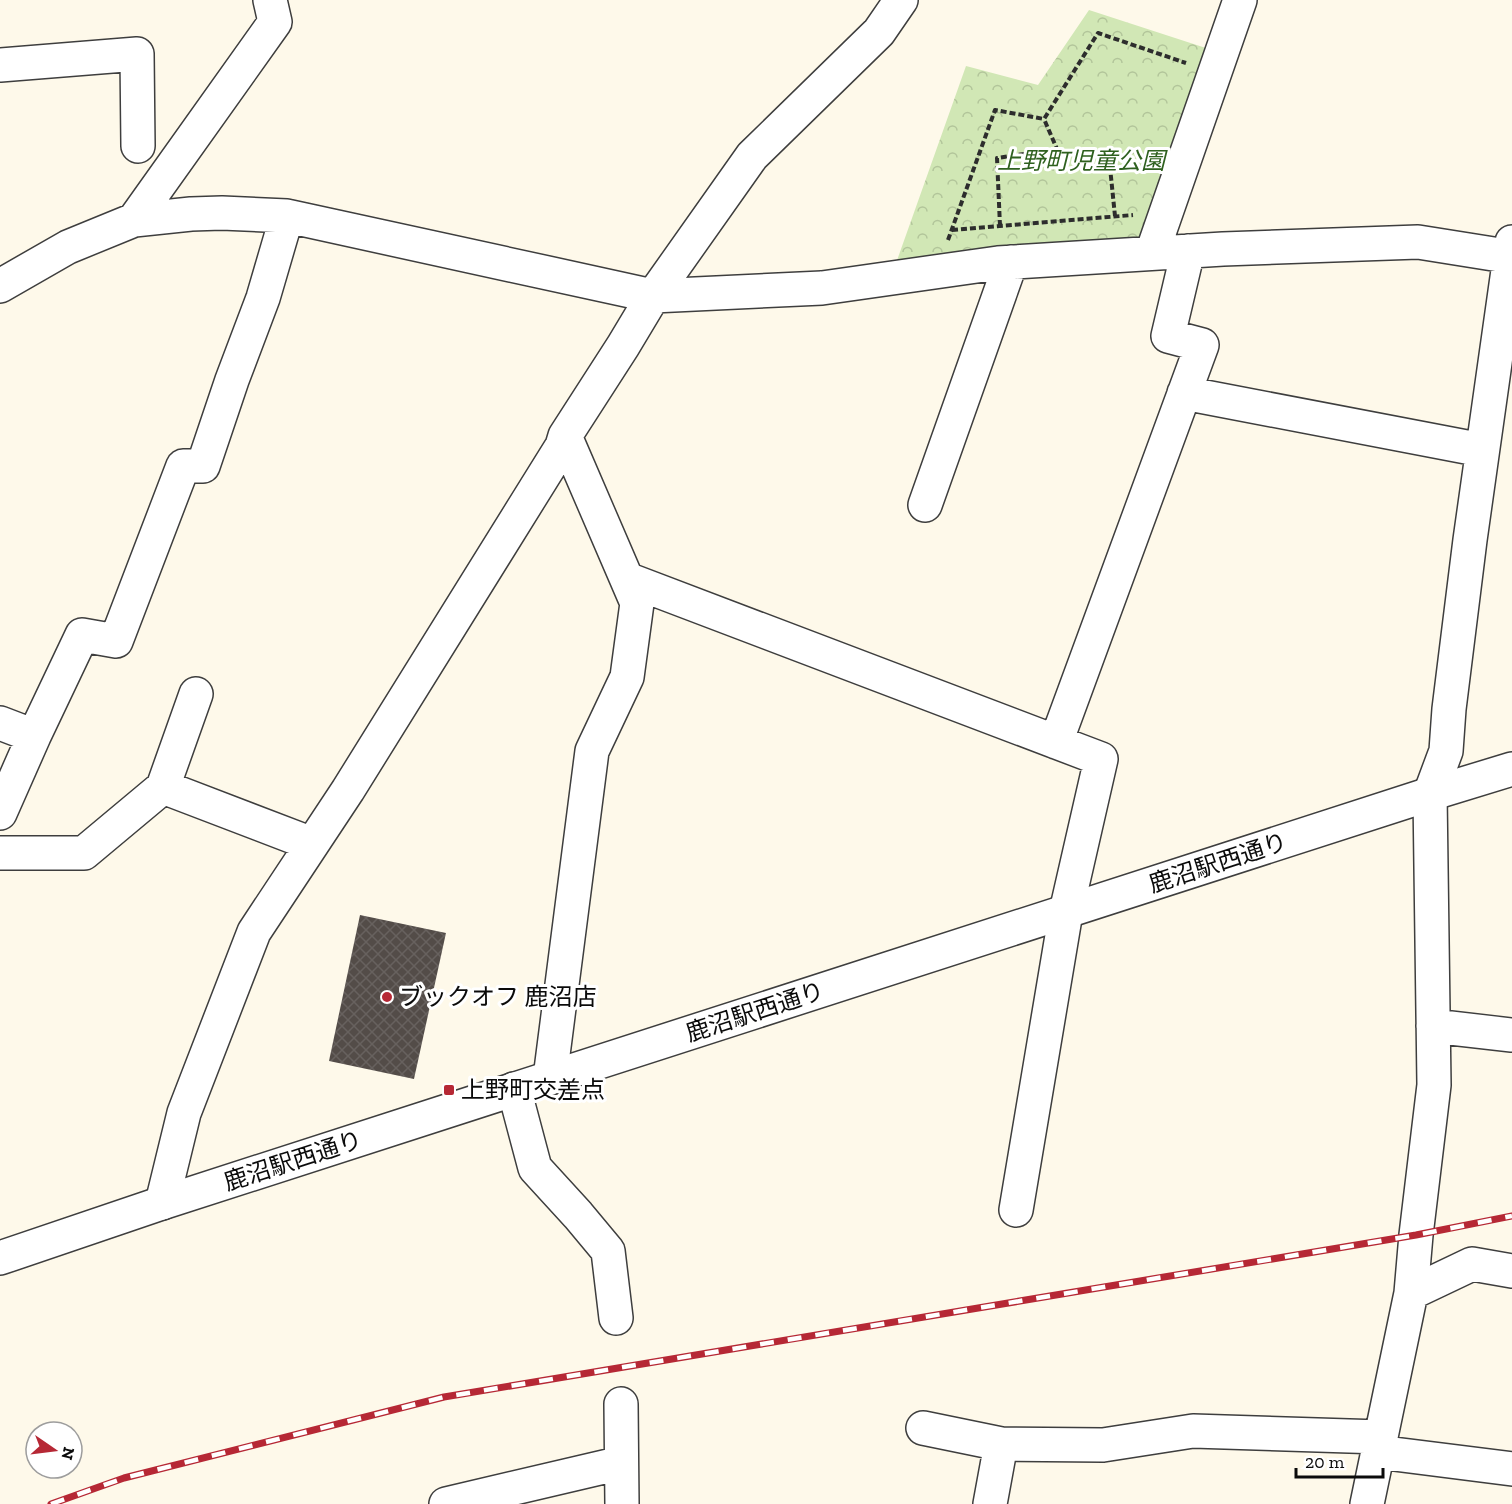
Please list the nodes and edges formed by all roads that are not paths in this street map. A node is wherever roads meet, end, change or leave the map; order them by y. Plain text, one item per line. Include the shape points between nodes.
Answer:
1 (270, 0) edge
2 (901, 0) edge
3 (1240, 0) edge
4 (0, 65) edge
5 (138, 146) dead end
6 (287, 216) junction
7 (134, 220) junction
8 (1188, 251) junction
9 (1512, 252) edge
10 (1152, 254) junction
11 (1011, 262) junction
12 (0, 286) edge
13 (653, 296) junction
14 (1184, 393) junction
15 (565, 436) junction
16 (1482, 450) junction
17 (924, 505) dead end
18 (627, 579) junction
19 (196, 694) dead end
20 (0, 723) edge
21 (34, 736) junction
22 (1056, 742) junction
23 (1512, 769) edge
24 (163, 787) junction
25 (1430, 794) junction
26 (0, 813) edge
27 (312, 844) junction
28 (0, 853) edge
29 (1066, 912) junction
30 (1433, 1026) junction
31 (1512, 1035) edge
32 (550, 1078) junction
33 (514, 1089) junction
34 (162, 1203) junction
35 (1016, 1210) dead end
36 (0, 1258) edge
37 (1512, 1271) edge
38 (1411, 1293) junction
39 (616, 1318) dead end
40 (621, 1404) dead end
41 (923, 1428) dead end
42 (1001, 1444) junction
43 (1379, 1445) junction
44 (621, 1463) junction
45 (1512, 1469) edge
46 (446, 1504) edge
47 (622, 1504) edge
48 (990, 1504) edge
49 (1367, 1504) edge

1 - 7 street via 275,22
2 - 13 street via 879,32 752,156
3 - 10 street
4 - 5 street via 137,54
6 - 7 street via 222,213
6 - 13 street
6 - 21 street via 263,298 202,466 183,466 116,641 82,635
7 - 12 street via 68,247
8 - 9 street via 1418,242
8 - 10 street
8 - 14 street via 1168,336 1202,345
9 - 16 street
10 - 11 street
11 - 13 street via 822,288
11 - 17 street
13 - 15 street
14 - 16 street
14 - 22 street
15 - 18 street
15 - 27 street
16 - 25 street via 1446,751
18 - 22 street
18 - 32 street via 637,603 627,678 592,751
19 - 24 street
20 - 21 street
21 - 26 street
22 - 29 street via 1101,759
23 - 25 street, 鹿沼駅西通り
24 - 27 street
24 - 28 street via 84,853
25 - 29 street, 鹿沼駅西通り
25 - 30 street
27 - 34 street via 254,932 184,1113
29 - 32 street, 鹿沼駅西通り
29 - 35 street
30 - 31 street
30 - 38 street via 1434,1085
32 - 33 street, 鹿沼駅西通り
33 - 34 street, 鹿沼駅西通り
33 - 39 street via 535,1168 608,1251
34 - 36 street, 鹿沼駅西通り
37 - 38 street via 1472,1264
38 - 43 street
40 - 44 street
41 - 42 street
42 - 43 street via 1103,1445 1193,1431
42 - 48 street
43 - 45 street
43 - 49 street
44 - 46 street
44 - 47 street

